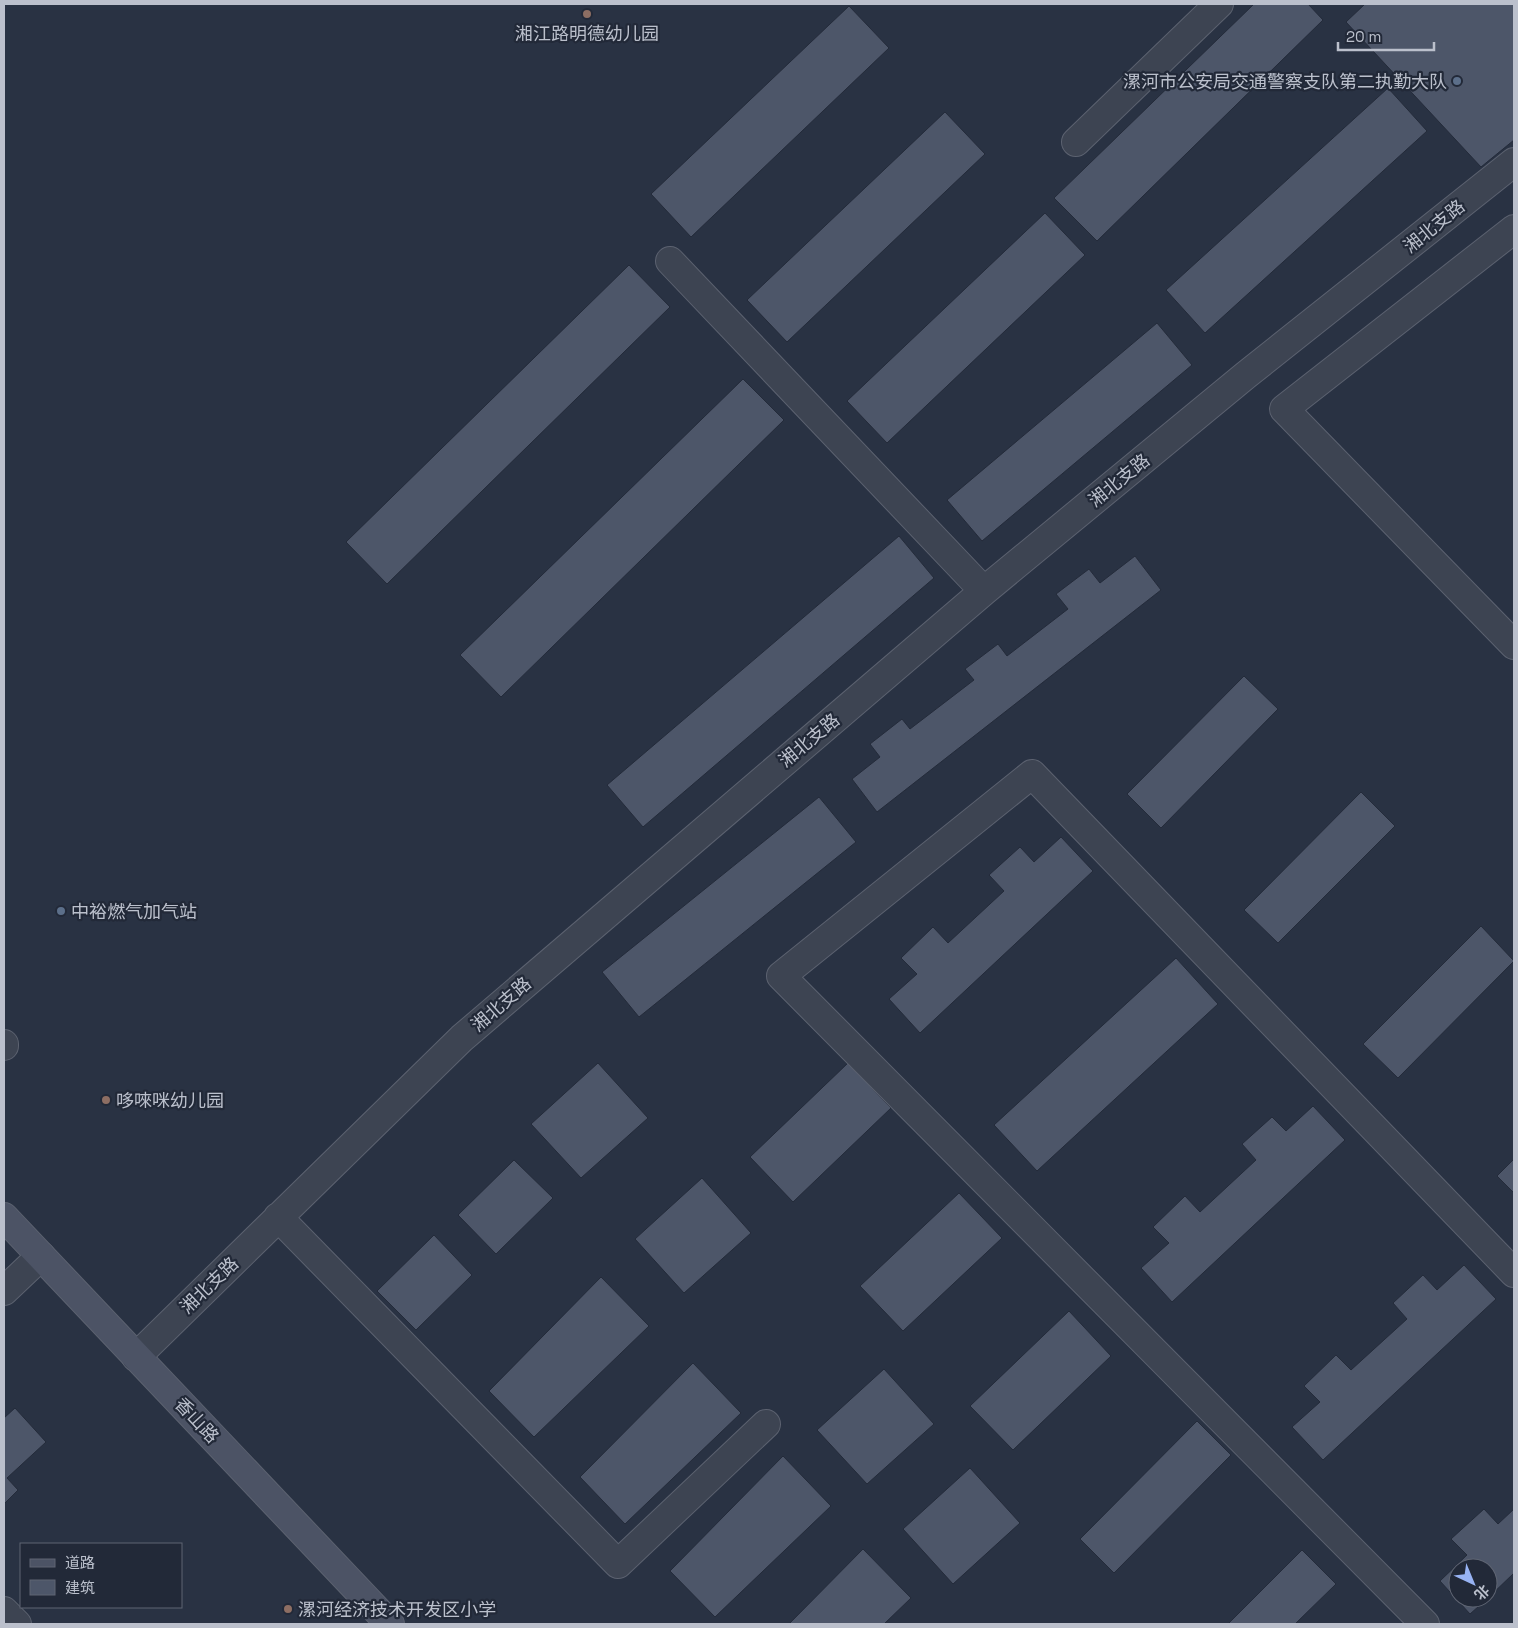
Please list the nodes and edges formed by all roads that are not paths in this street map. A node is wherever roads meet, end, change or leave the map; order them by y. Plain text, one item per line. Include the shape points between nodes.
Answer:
1 (1219, 4) edge
2 (1076, 142) dead end
3 (1514, 162) edge
4 (1514, 229) edge
5 (670, 261) dead end
6 (984, 591) junction
7 (1514, 645) edge
8 (4, 1217) edge
9 (278, 1217) junction
10 (41, 1256) junction
11 (1514, 1272) edge
12 (4, 1291) edge
13 (136, 1357) junction
14 (766, 1424) dead end
15 (4, 1611) edge
16 (17, 1624) edge
17 (390, 1624) edge
18 (1425, 1624) edge

1 - 2 street
3 - 6 street, 湘北支路 via 1246,375
4 - 7 street via 1284,410
5 - 6 street
6 - 9 street, 湘北支路 via 462,1038
8 - 10 street, 香山路
9 - 13 street, 湘北支路
9 - 14 street via 618,1564
10 - 12 street
10 - 13 street, 香山路
11 - 18 street via 1032,774 780,976
13 - 17 street, 香山路
15 - 16 street

